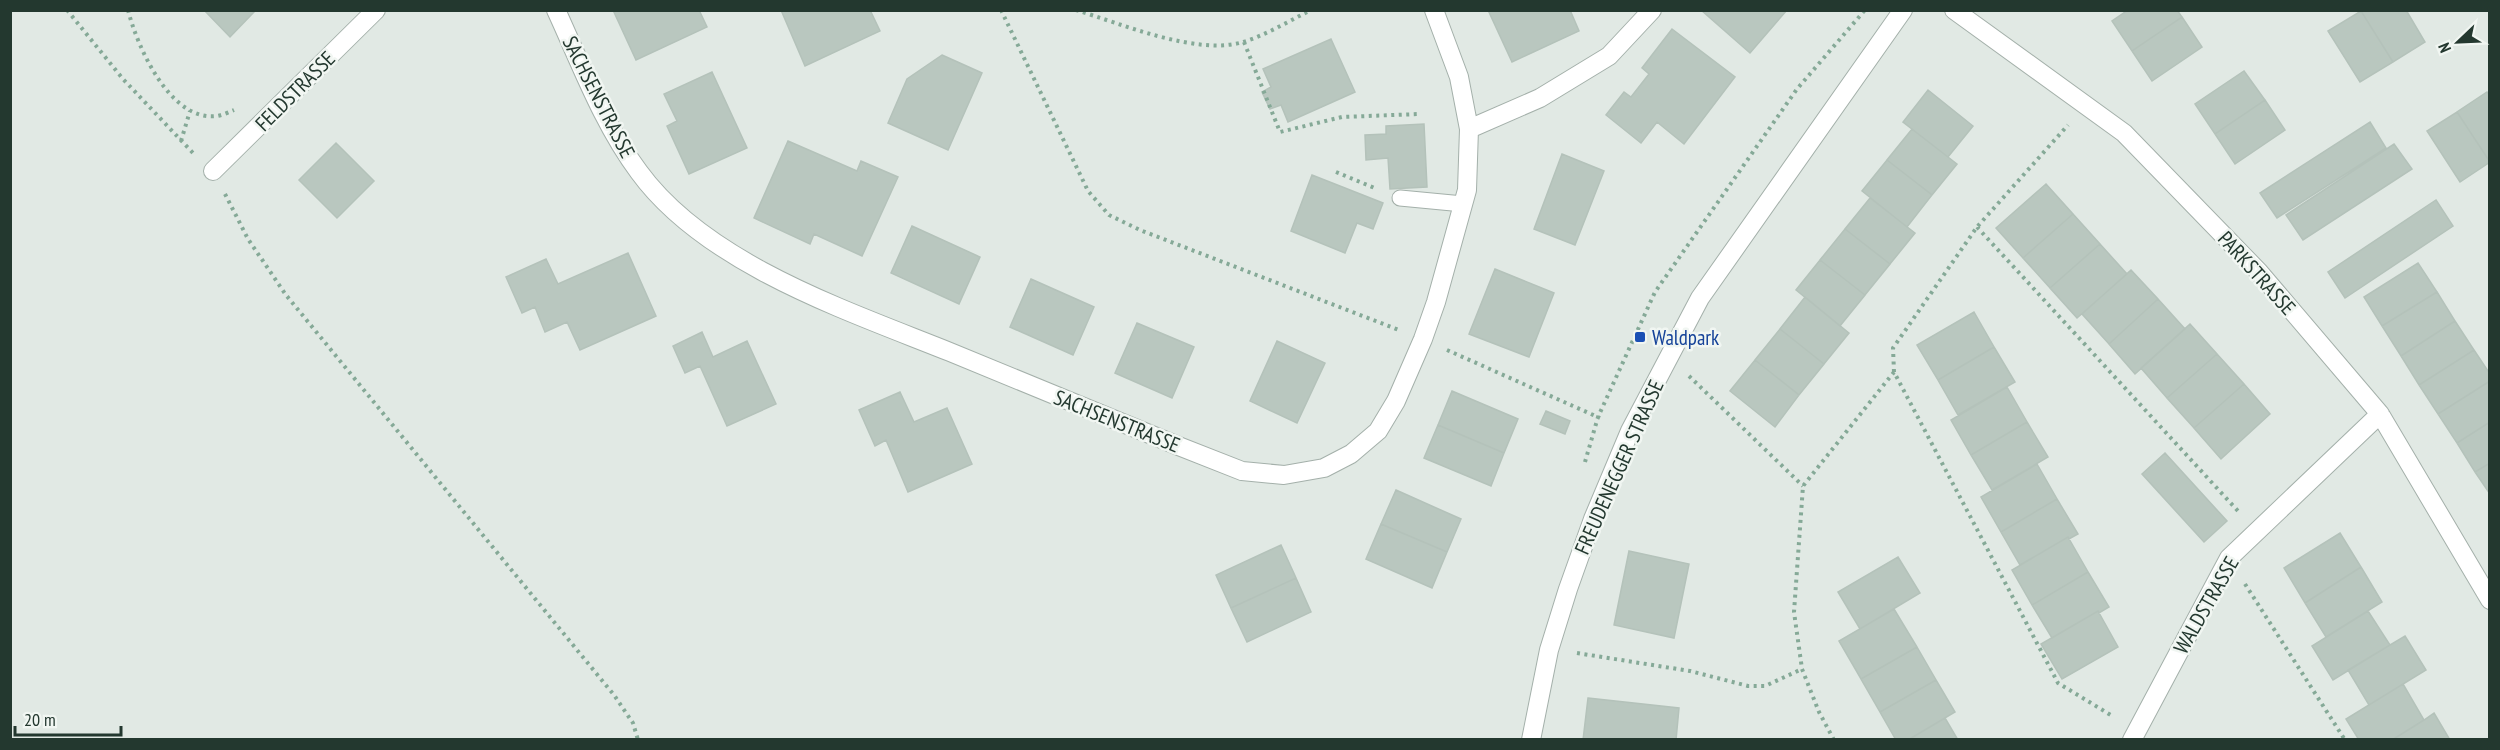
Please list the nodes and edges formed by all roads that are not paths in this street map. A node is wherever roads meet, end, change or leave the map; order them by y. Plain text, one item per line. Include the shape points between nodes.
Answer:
1 (376, 10) edge
2 (556, 10) edge
3 (1434, 10) edge
4 (1652, 10) edge
5 (1903, 10) edge
6 (1954, 10) edge
7 (1469, 129) junction
8 (213, 171) road end
9 (1400, 198) road end
10 (1463, 204) junction
11 (2380, 414) junction
12 (2490, 600) edge
13 (2135, 735) edge
14 (1531, 740) edge

1 - 8 street, FELDSTRASSE
2 - 10 street, SACHSENSTRASSE via 606,117 639,172 669,206 722,248 804,293 1242,471 1284,475 1324,468 1351,454 1378,430 1396,401 1423,339
3 - 7 street, SACHSENSTRASSE via 1459,77
4 - 7 street via 1609,56 1540,98
5 - 14 street, FREUDENEGGER STRASSE via 1701,298 1630,431 1593,519 1549,650
6 - 11 street, PARKSTRASSE via 2124,133 2259,272
7 - 10 street, SACHSENSTRASSE
9 - 10 lane
11 - 12 street, PARKSTRASSE
11 - 13 street, WALDSTRASSE via 2229,558

